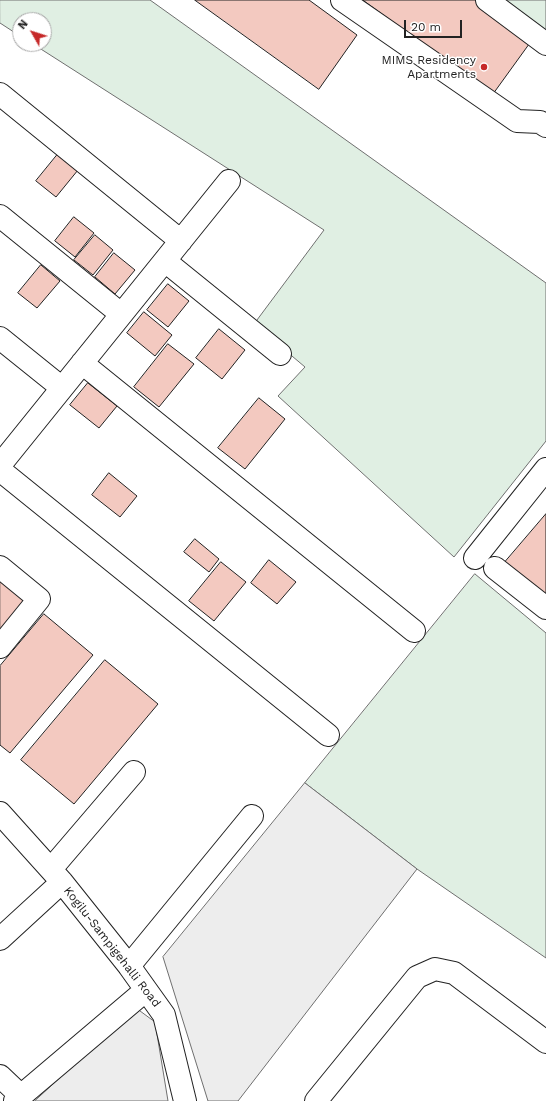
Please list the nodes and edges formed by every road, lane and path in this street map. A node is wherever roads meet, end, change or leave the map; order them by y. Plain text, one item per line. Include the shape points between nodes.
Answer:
1 (342, 0) edge
2 (487, 0) edge
3 (546, 44) edge
4 (0, 94) edge
5 (544, 120) edge
6 (229, 181) dead end
7 (0, 216) edge
8 (181, 240) junction
9 (165, 261) junction
10 (121, 314) junction
11 (0, 338) edge
12 (280, 354) dead end
13 (82, 363) junction
14 (62, 388) junction
15 (0, 465) edge
16 (546, 469) edge
17 (0, 470) edge
18 (475, 558) dead end
19 (0, 567) edge
20 (495, 568) dead end
21 (546, 608) edge
22 (414, 631) dead end
23 (0, 647) edge
24 (328, 735) dead end
25 (134, 772) dead end
26 (0, 812) edge
27 (252, 816) dead end
28 (56, 876) junction
29 (0, 939) edge
30 (129, 966) junction
31 (146, 990) junction
32 (546, 1042) edge
33 (0, 1076) edge
34 (18, 1098) edge
35 (185, 1101) edge
36 (316, 1101) edge

1 - 5 street via 517,121
2 - 3 street
4 - 8 street
6 - 8 street
7 - 10 street
8 - 9 street
9 - 10 street
9 - 12 street
10 - 13 street
11 - 14 street
13 - 14 street
13 - 22 street
14 - 15 street
16 - 18 street
17 - 24 street
19 - 23 street via 39,599
20 - 21 street
25 - 28 street
26 - 28 street, Kogilu-Sampigehalli Road
27 - 30 street
28 - 29 street
28 - 30 street, Kogilu-Sampigehalli Road
30 - 31 street, Kogilu-Sampigehalli Road
31 - 34 street
31 - 35 street, Kogilu-Sampigehalli Road via 164,1015
32 - 36 street via 454,973 435,969 417,977
33 - 34 street

